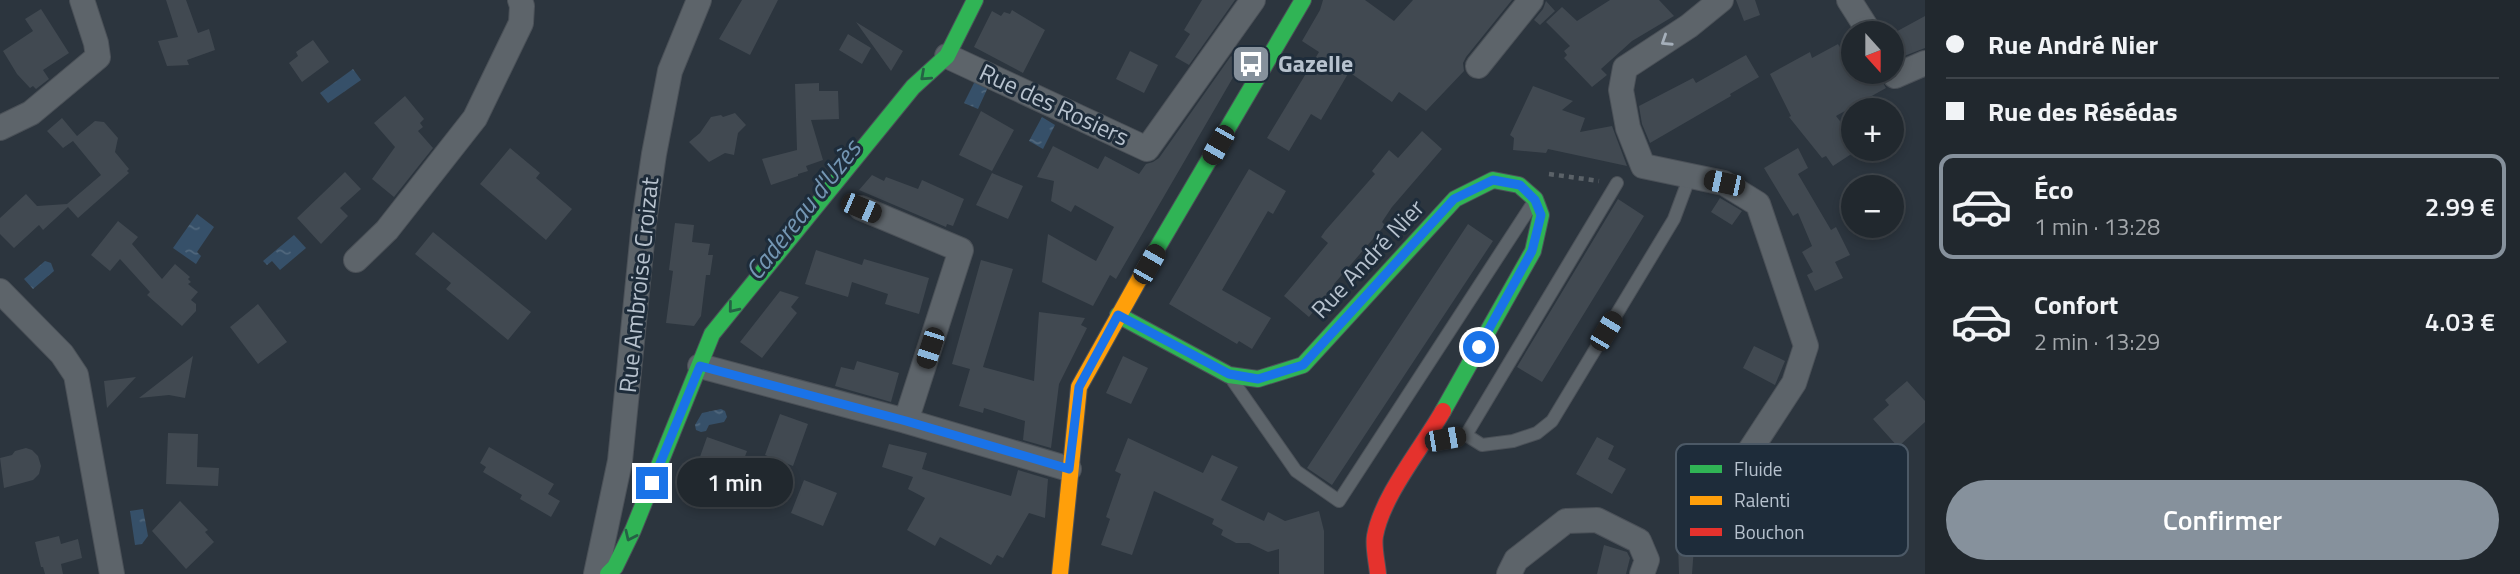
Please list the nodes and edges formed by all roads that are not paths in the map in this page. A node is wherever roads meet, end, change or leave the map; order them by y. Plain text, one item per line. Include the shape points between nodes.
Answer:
1 (82, 0) edge
2 (520, 0) edge
3 (699, 0) edge
4 (975, 0) edge
5 (1252, 0) edge
6 (1303, 0) edge
7 (1531, 0) edge
8 (1721, 0) edge
9 (1849, 0) edge
10 (1862, 21) edge
11 (947, 56) junction
12 (1925, 63) edge
13 (1478, 66) dead end
14 (1904, 72) edge
15 (0, 128) edge
16 (1690, 176) junction
17 (1617, 183) road end
18 (1535, 200) junction
19 (861, 208) dead end
20 (356, 260) dead end
21 (0, 291) edge
22 (1118, 315) junction
23 (700, 366) junction
24 (1229, 374) junction
25 (906, 421) junction
26 (1466, 435) junction
27 (1425, 443) junction
28 (1754, 444) edge
29 (1069, 469) junction
30 (112, 574) edge
31 (596, 574) edge
32 (608, 574) edge
33 (1060, 574) edge
34 (1378, 574) edge
35 (1509, 574) edge
36 (1642, 574) edge

1 - 15 street via 99,57 31,113
2 - 20 street via 521,23 475,118 387,230
3 - 31 street, Rue Ambroise Croizat via 670,71 654,154 620,461
4 - 11 street
5 - 11 street, Rue des Rosiers via 1147,149
6 - 22 street
7 - 13 street
8 -> 16 street via 1625,68 1621,90 1628,128 1643,166
9 - 10 street
11 -> 23 street via 913,87 712,334
12 - 14 street
16 - 26 lane via 1674,219 1552,421 1513,441 1482,445
16 - 28 street via 1724,183 1758,204 1806,346 1794,383
17 - 26 lane
18 - 24 street, Rue André Nier via 1520,185 1493,180 1454,199 1303,365 1258,379
18 - 24 lane via 1339,501 1296,471
18 - 27 street via 1541,215 1532,251
19 - 25 street via 961,250
21 - 30 street via 62,354 76,375
22 - 24 street, Rue André Nier
22 - 29 street via 1079,387
23 - 25 street
23 -> 32 street via 633,530
25 - 29 street
26 - 27 lane
27 - 34 street via 1388,498 1375,537
29 - 33 street
35 - 36 street via 1516,560 1566,521 1597,520 1639,541 1647,560

